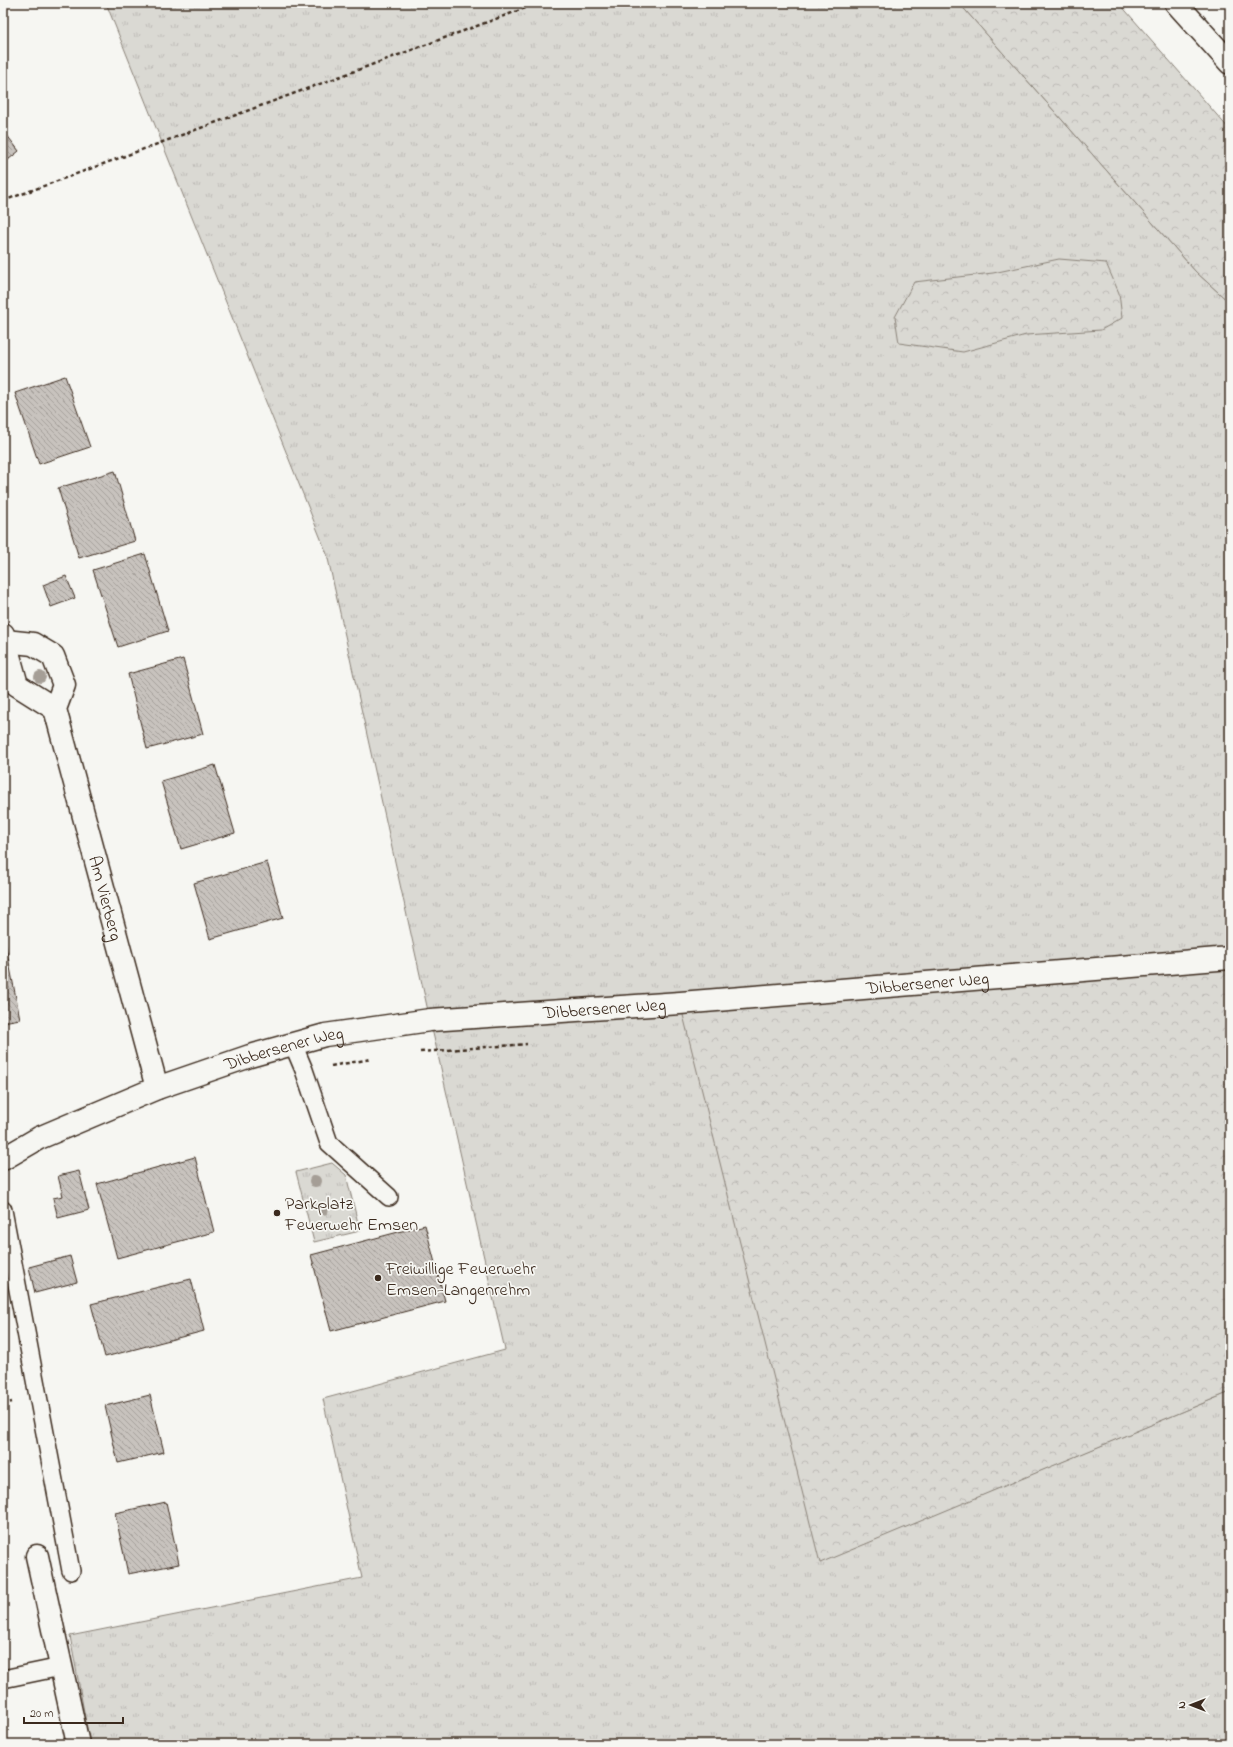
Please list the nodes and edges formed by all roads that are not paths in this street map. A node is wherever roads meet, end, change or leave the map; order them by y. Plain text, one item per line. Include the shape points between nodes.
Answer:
1 (1176, 3) edge
2 (1230, 63) edge
3 (4, 637) edge
4 (55, 709) junction
5 (1230, 958) edge
6 (293, 1044) junction
7 (157, 1088) junction
8 (3, 1159) edge
9 (389, 1197) dead end
10 (3, 1210) edge
11 (37, 1556) dead end
12 (71, 1571) dead end
13 (61, 1667) junction
14 (3, 1679) edge
15 (78, 1744) edge

1 - 2 main road
3 - 4 main road via 17,685
3 - 4 main road via 33,644 53,656 64,685
4 - 7 main road, Am Vierberg
5 - 6 main road, Dibbersener Weg via 430,1020 325,1035
6 - 7 main road, Dibbersener Weg
6 - 9 lane via 329,1142
7 - 8 main road, Dibbersener Weg via 39,1138
10 - 12 lane
11 - 13 main road
13 - 14 lane
13 - 15 main road

